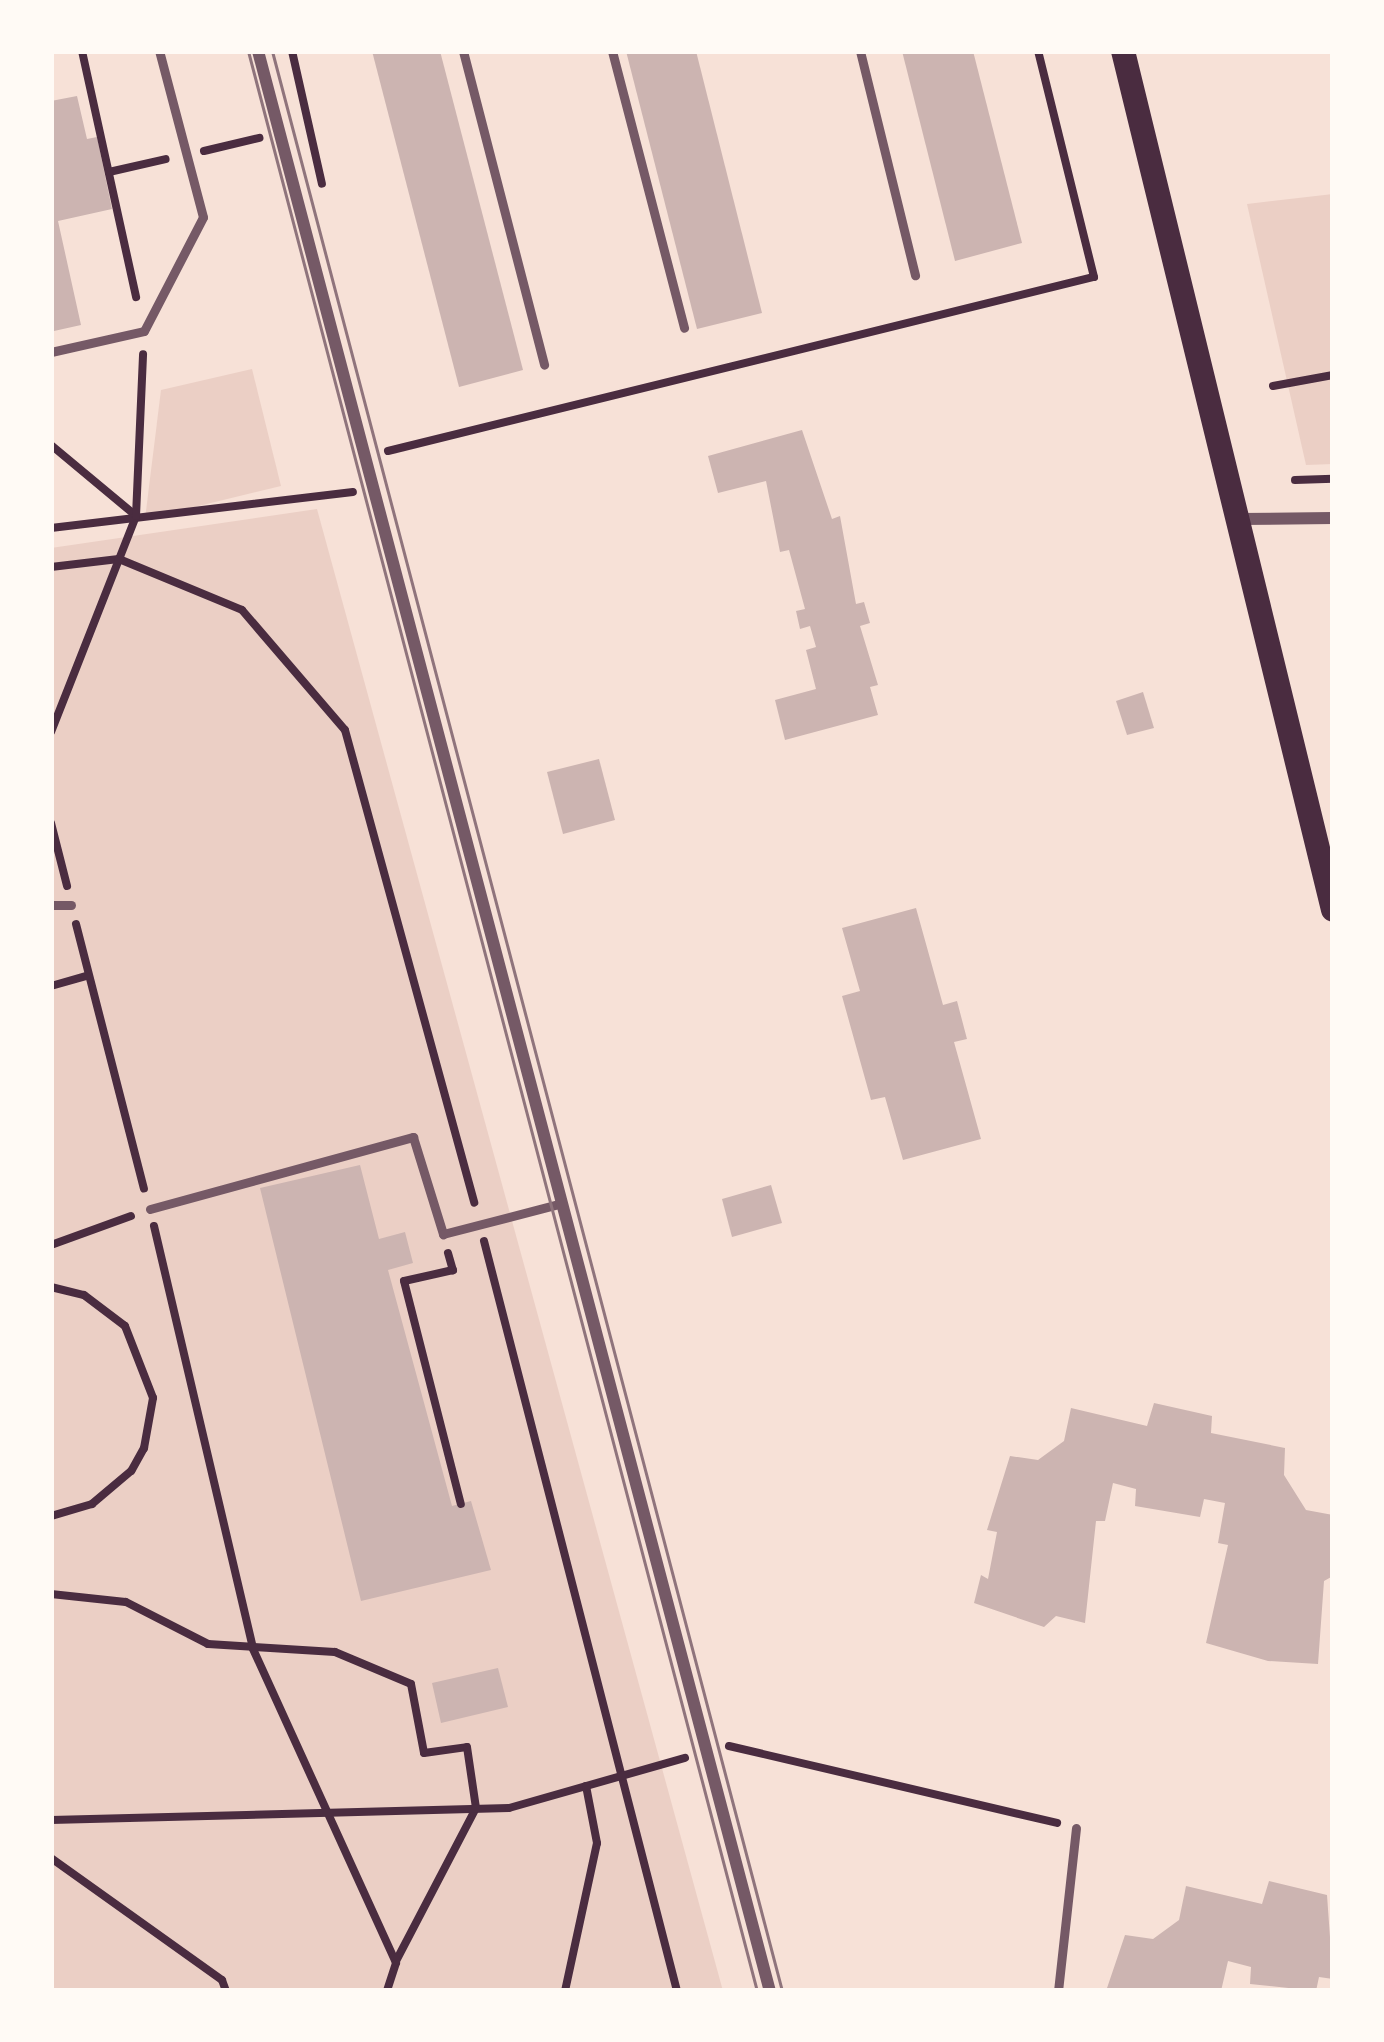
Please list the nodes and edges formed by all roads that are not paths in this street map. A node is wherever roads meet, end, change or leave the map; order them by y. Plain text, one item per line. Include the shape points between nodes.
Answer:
1 (159, 51) edge
2 (258, 51) edge
3 (463, 51) edge
4 (612, 51) edge
5 (860, 51) edge
6 (1123, 51) edge
7 (916, 274) dead end
8 (684, 328) dead end
9 (51, 352) edge
10 (544, 365) dead end
11 (1333, 518) edge
12 (1234, 519) junction
13 (51, 905) edge
14 (71, 905) dead end
15 (1333, 910) edge
16 (559, 1204) junction
17 (150, 1209) road end
18 (1076, 1828) road end
19 (770, 1991) edge
20 (1058, 1991) edge

1 - 9 lane via 203,217 144,331
2 - 16 street
3 - 10 lane
4 - 8 lane
5 - 7 lane
6 - 12 main road
11 - 12 street
12 - 15 main road
13 - 14 lane
16 - 17 lane via 443,1234 412,1138
16 - 19 street
18 - 20 lane

